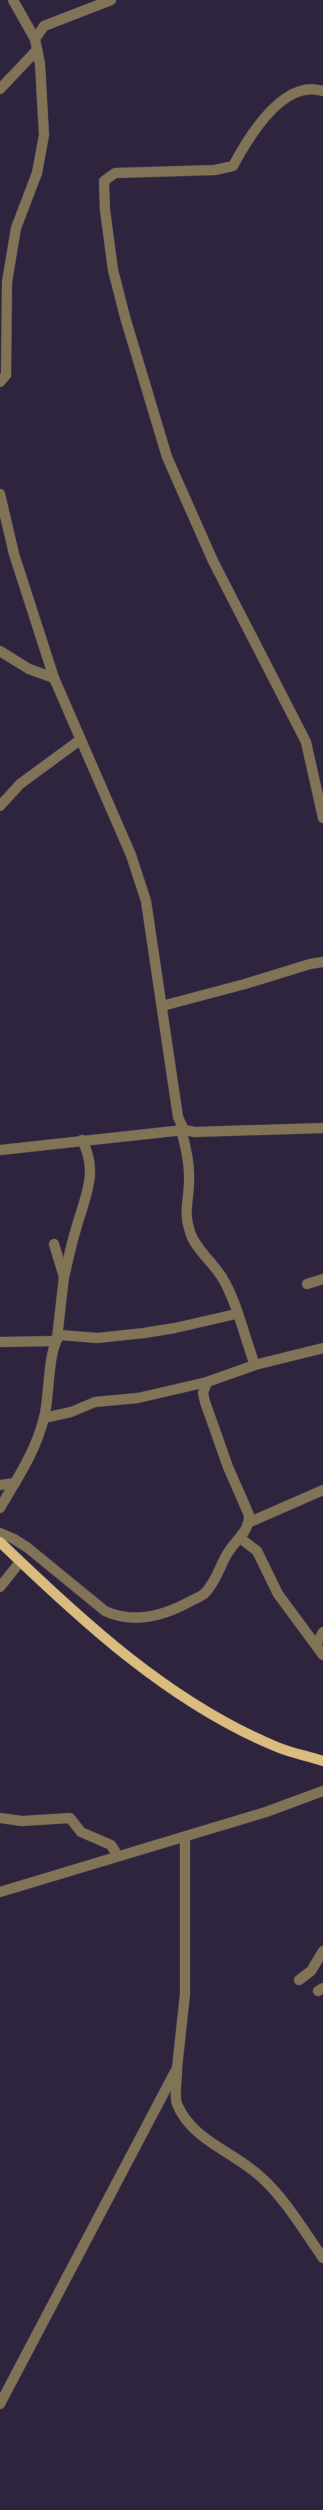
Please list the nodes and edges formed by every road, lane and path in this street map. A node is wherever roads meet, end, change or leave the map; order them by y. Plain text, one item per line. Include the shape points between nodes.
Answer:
1 (13, 0) edge
2 (110, 0) edge
3 (35, 39) junction
4 (36, 51) junction
5 (0, 89) edge
6 (323, 91) edge
7 (0, 382) edge
8 (0, 494) edge
9 (0, 651) edge
10 (54, 678) junction
11 (80, 740) junction
12 (0, 806) edge
13 (323, 818) edge
14 (323, 962) edge
15 (162, 1006) junction
16 (323, 1128) edge
17 (182, 1130) junction
18 (82, 1140) junction
19 (0, 1150) edge
20 (54, 1244) dead end
21 (64, 1277) junction
22 (323, 1279) edge
23 (307, 1284) dead end
24 (236, 1314) junction
25 (56, 1340) junction
26 (0, 1342) edge
27 (323, 1348) edge
28 (255, 1365) junction
29 (207, 1382) junction
30 (192, 1386) junction
31 (203, 1393) junction
32 (44, 1418) junction
33 (15, 1483) junction
34 (0, 1485) edge
35 (323, 1490) edge
36 (0, 1508) edge
37 (250, 1522) junction
38 (1, 1535) edge
39 (240, 1538) junction
40 (20, 1562) junction
41 (0, 1587) edge
42 (323, 1632) edge
43 (316, 1645) junction
44 (323, 1655) edge
45 (323, 1761) edge
46 (323, 1791) edge
47 (0, 1818) edge
48 (185, 1837) junction
49 (118, 1856) junction
50 (0, 1892) edge
51 (323, 1951) edge
52 (299, 1980) dead end
53 (177, 2068) junction
54 (323, 2258) edge
55 (0, 2404) edge

1 - 3 street
2 - 3 street via 44,26
3 - 4 street
4 - 5 street
4 - 7 street via 40,64 44,135 37,173 16,228 7,282 6,375
6 - 13 street via 310,88 294,94 269,112 252,133 233,166 215,170 115,174 104,181 113,270 166,457 209,554 306,742
8 - 10 street via 14,554
9 - 10 street via 29,669
10 - 11 street
11 - 12 street via 20,784
11 - 15 street via 131,855 146,901
14 - 15 street
15 - 17 street
16 - 17 street via 195,1132
17 - 18 street
17 - 24 street via 190,1161 186,1218 190,1234 223,1279 233,1299
18 - 19 street
18 - 21 street via 90,1155 89,1189 75,1230
20 - 21 street
21 - 25 street
22 - 23 street
24 - 25 street via 175,1328 97,1338 60,1335
24 - 28 street
25 - 26 street
25 - 32 street
27 - 28 street
28 - 29 street
29 - 30 street
29 - 31 street
30 - 31 street
30 - 32 street via 138,1398 95,1402 71,1412
31 - 37 street
32 - 33 street via 29,1463
33 - 34 street
33 - 36 street
35 - 37 street
37 - 39 street
38 - 39 street via 28,1548 105,1611 118,1617 139,1618 157,1615 204,1594 213,1584 230,1550
38 - 40 main road
39 - 43 street via 257,1551 278,1594
40 - 41 street
40 - 45 main road via 72,1610 151,1674 201,1708 277,1747
42 - 43 street
43 - 44 street
46 - 48 street
47 - 49 street via 22,1821 70,1818 81,1832 111,1845
48 - 49 street
48 - 53 street via 185,1994
49 - 50 street
51 - 52 street via 311,1971
53 - 54 street via 177,2103 192,2125 202,2136 260,2176 274,2189
53 - 55 street

